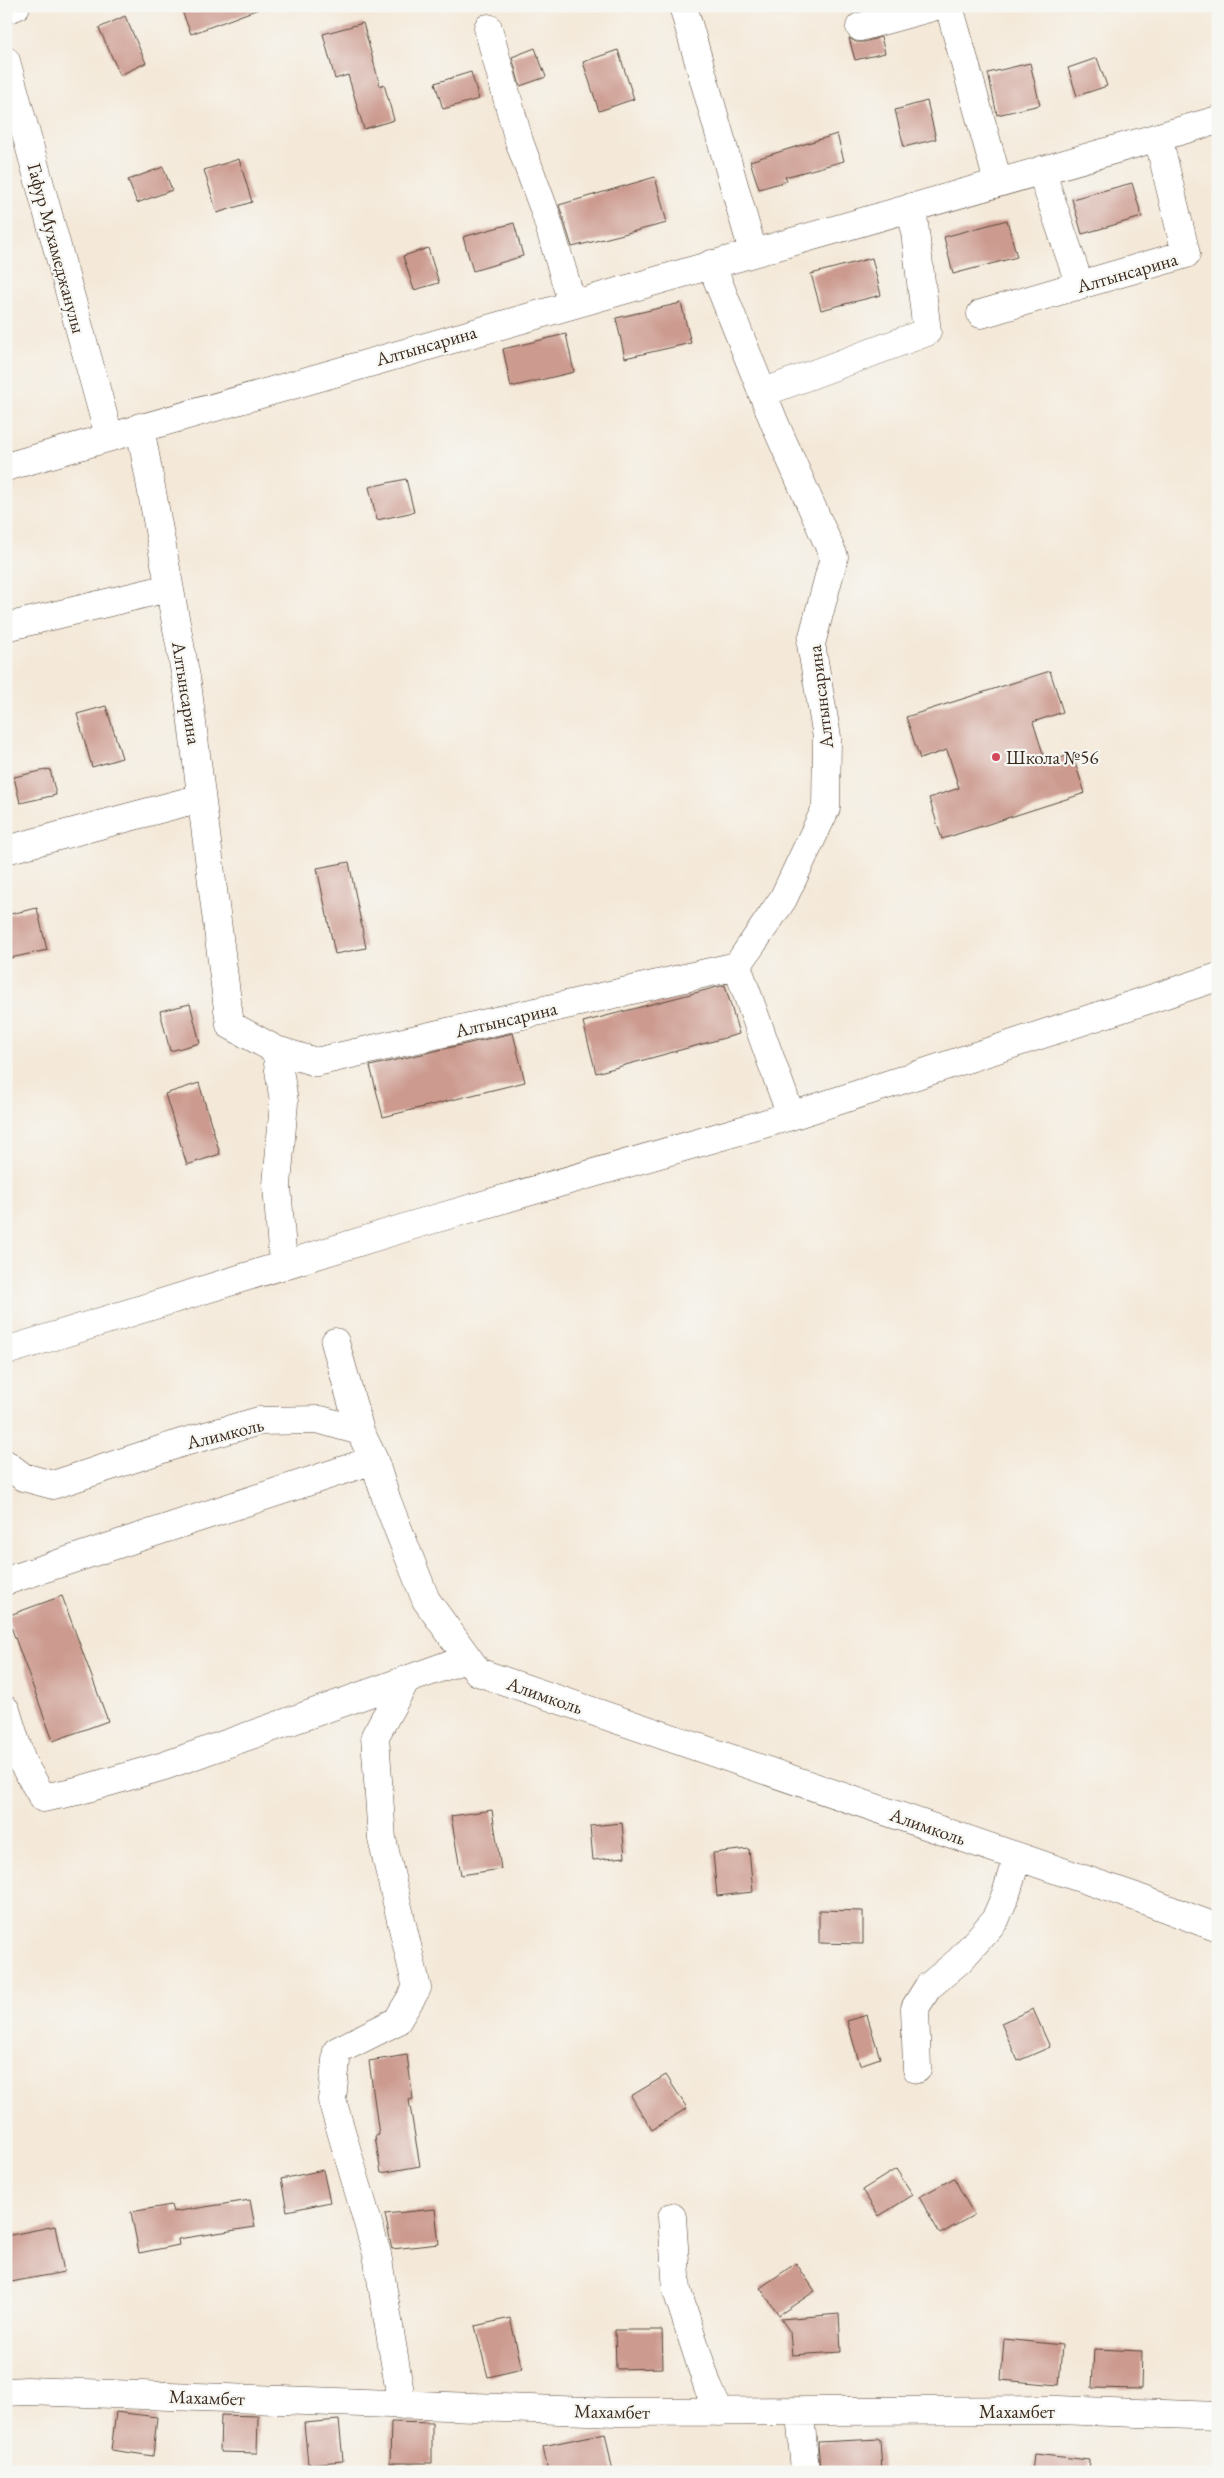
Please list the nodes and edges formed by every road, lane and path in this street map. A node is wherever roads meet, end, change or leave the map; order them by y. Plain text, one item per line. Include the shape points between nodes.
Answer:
1 (16, 6) edge
2 (683, 6) edge
3 (936, 6) edge
4 (949, 6) edge
5 (6, 10) edge
6 (860, 27) dead end
7 (488, 28) dead end
8 (6, 61) edge
9 (1218, 120) edge
10 (1158, 137) junction
11 (1041, 170) junction
12 (998, 182) junction
13 (912, 207) junction
14 (753, 252) junction
15 (711, 264) junction
16 (1080, 286) junction
17 (572, 304) junction
18 (981, 314) dead end
19 (762, 393) junction
20 (140, 427) junction
21 (108, 436) junction
22 (6, 467) edge
23 (169, 588) junction
24 (6, 627) edge
25 (201, 798) junction
26 (6, 850) edge
27 (738, 966) junction
28 (1218, 977) edge
29 (276, 1050) junction
30 (791, 1116) junction
31 (283, 1264) junction
32 (335, 1342) dead end
33 (6, 1351) edge
34 (360, 1431) junction
35 (374, 1460) junction
36 (6, 1464) edge
37 (6, 1581) edge
38 (468, 1658) junction
39 (406, 1680) junction
40 (6, 1710) edge
41 (1017, 1857) junction
42 (1218, 1928) edge
43 (917, 2069) dead end
44 (672, 2217) dead end
45 (6, 2392) edge
46 (402, 2405) junction
47 (719, 2412) junction
48 (800, 2412) junction
49 (1218, 2416) edge
50 (805, 2472) edge

1 - 5 street
2 - 14 street
3 - 6 street
4 - 12 street
7 - 17 street
8 - 21 street, Гафур Мухамеджанулы
9 - 10 street, Алтынсарина
10 - 11 street, Алтынсарина
10 - 16 street, Алтынсарина via 1186,254
11 - 12 street, Алтынсарина
11 - 16 street
12 - 13 street, Алтынсарина
13 - 14 street, Алтынсарина
13 - 19 street via 927,332
14 - 15 street, Алтынсарина
15 - 17 street, Алтынсарина
15 - 19 street, Алтынсарина
16 - 18 street, Алтынсарина
17 - 20 street, Алтынсарина
19 - 27 street, Алтынсарина via 834,557 811,644 827,738 826,808 783,899
20 - 21 street, Алтынсарина
20 - 23 street, Алтынсарина
21 - 22 street, Алтынсарина
23 - 24 street
23 - 25 street, Алтынсарина via 187,683
25 - 26 street
25 - 29 street, Алтынсарина via 230,1025
27 - 29 street, Алтынсарина via 316,1062
27 - 30 street
28 - 30 street
29 - 31 street via 284,1102 277,1184
30 - 31 street
31 - 33 street
32 - 34 street
34 - 35 street, Алимколь
34 - 36 street, Алимколь via 321,1420 259,1421 53,1485 23,1478
35 - 37 street
35 - 38 street, Алимколь via 426,1600
38 - 39 street
38 - 41 street, Алимколь via 478,1672
39 - 40 street via 164,1766 43,1798 22,1762
39 - 46 street via 374,1736 382,1839 417,1988 397,2021 336,2051 332,2100 377,2254
41 - 42 street, Алимколь
41 - 43 street via 995,1920 960,1960 928,1987 915,2008
44 - 47 street via 677,2291
45 - 46 street, Махамбет
46 - 47 street, Махамбет
47 - 48 street, Махамбет
48 - 49 street, Махамбет via 1057,2410
48 - 50 street

